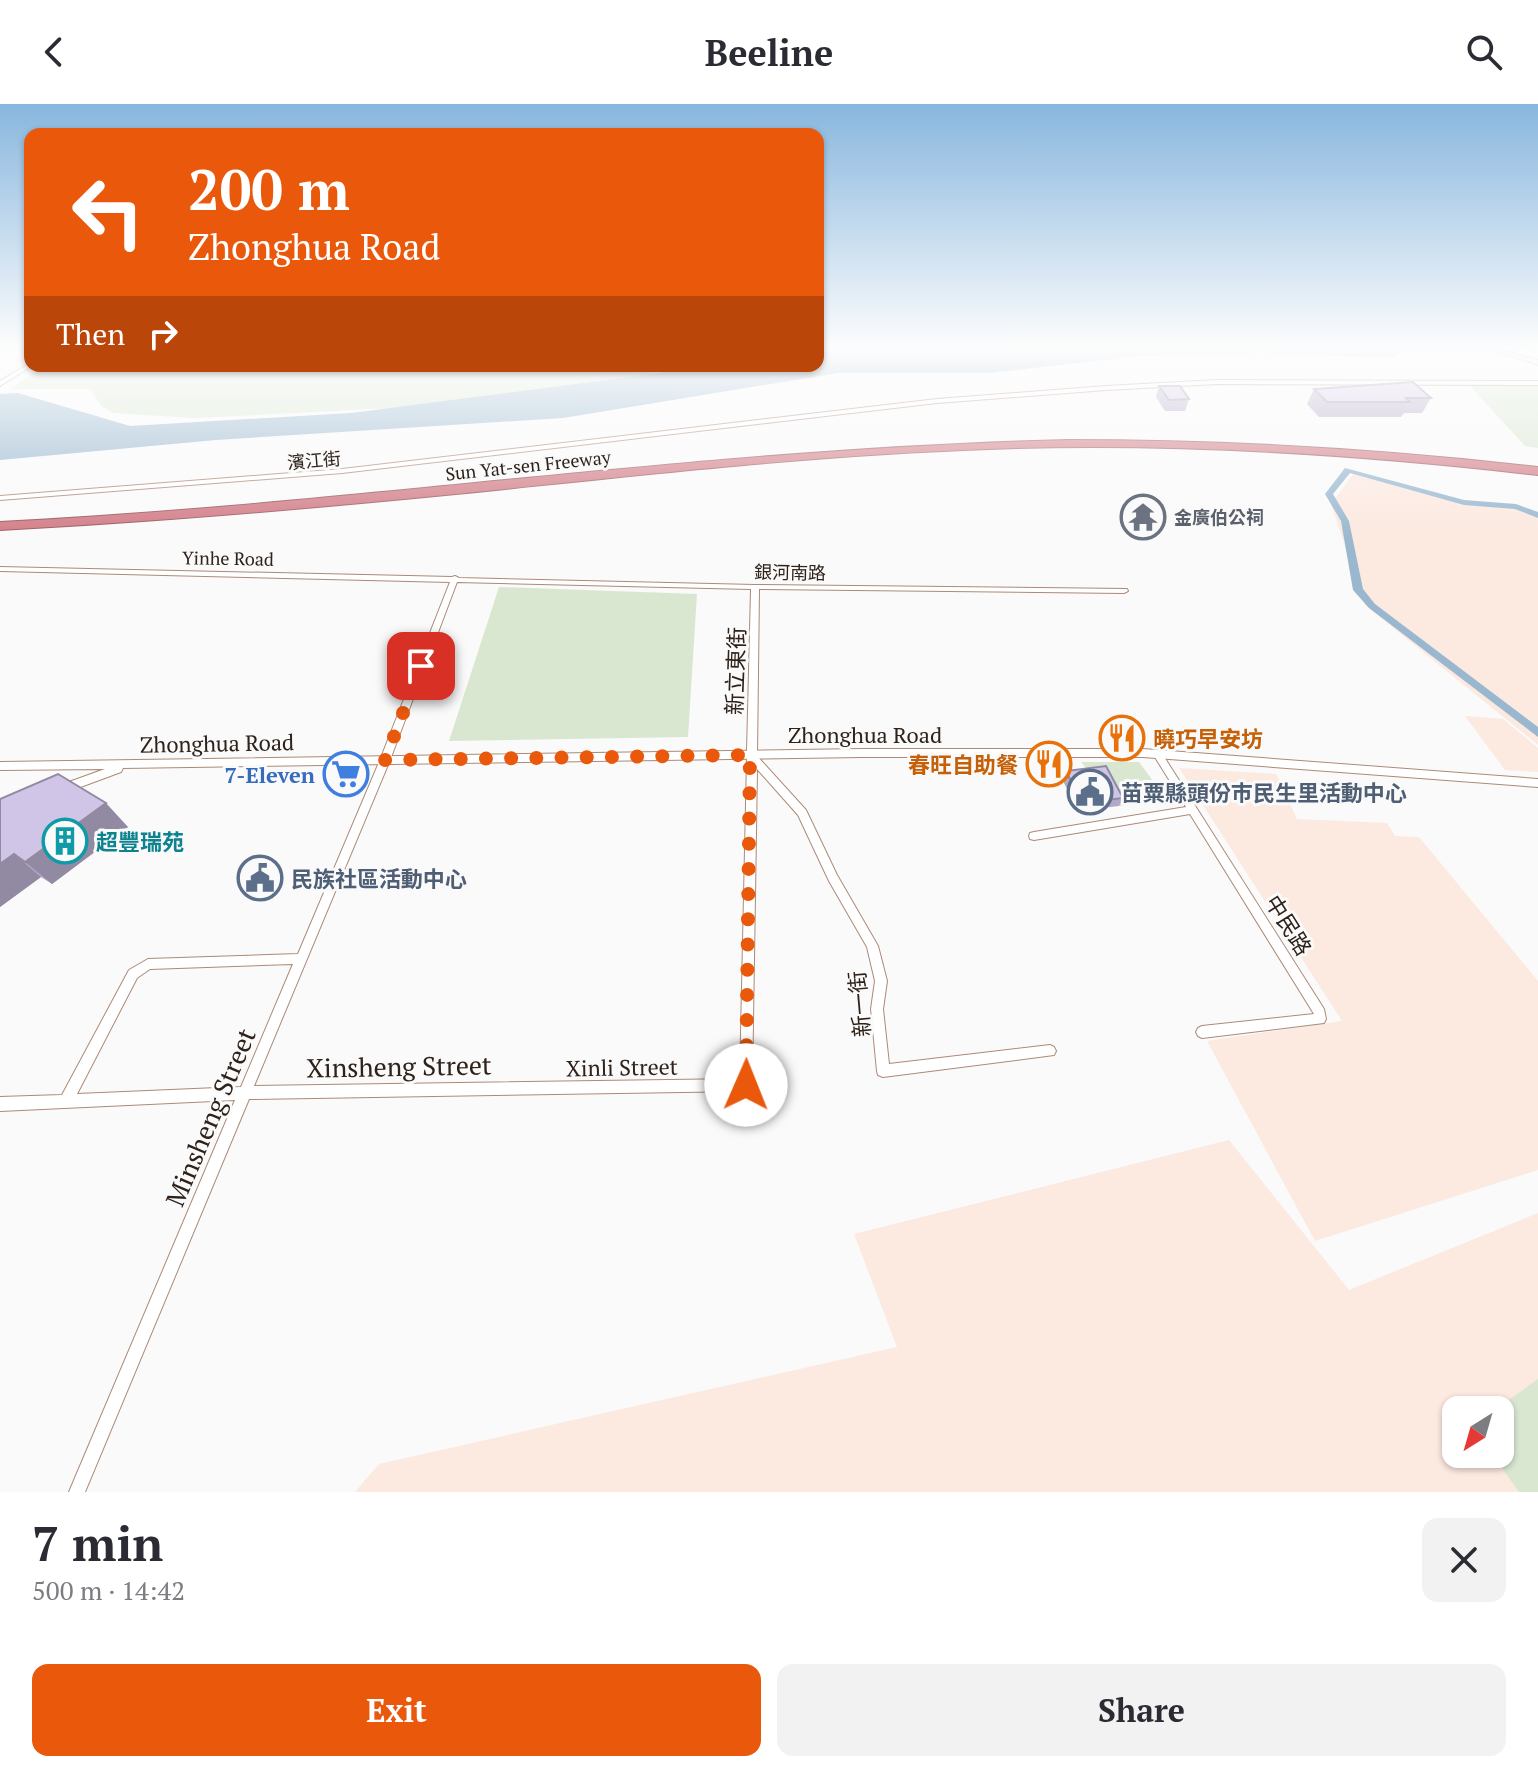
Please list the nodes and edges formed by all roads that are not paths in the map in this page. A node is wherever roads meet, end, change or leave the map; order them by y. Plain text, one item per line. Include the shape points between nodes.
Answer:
1 (850, 411) edge
2 (1538, 462) edge
3 (1538, 471) edge
4 (0, 498) edge
5 (0, 516) edge
6 (0, 526) edge
7 (0, 569) edge
8 (455, 578) junction
9 (755, 587) junction
10 (1124, 591) dead end
11 (1158, 754) junction
12 (750, 755) junction
13 (385, 760) junction
14 (136, 764) junction
15 (0, 766) edge
16 (1538, 783) edge
17 (45, 796) edge
18 (1192, 810) junction
19 (1034, 836) dead end
20 (302, 959) junction
21 (1202, 1032) dead end
22 (1050, 1051) dead end
23 (553, 1088) joint
24 (246, 1093) junction
25 (66, 1101) junction
26 (0, 1104) edge
27 (77, 1492) edge

1 - 4 street, 濱江街 via 342,471
2 - 5 highway, Sun Yat-sen Freeway via 1272,440 988,436 777,449 235,502
3 - 6 highway, Sun Yat-sen Freeway via 1269,448 992,445 785,458 285,508
7 - 8 street, Yinhe Road
8 - 9 street, 銀河南路
8 - 13 street, Minsheng Street
9 - 10 street, 銀河南路
9 - 12 street, 新立東街
11 - 12 street, Zhonghua Road
11 - 16 street, Zhonghua Road
11 - 18 street, 中民路
12 - 13 street, Zhonghua Road
12 - 22 street, 新一街 via 802,813 872,946 881,981 877,1009 883,1071
12 - 23 street, Xinli Street via 746,1085
13 - 14 street, Zhonghua Road
13 - 20 street, Minsheng Street
14 - 15 street, Zhonghua Road
14 - 17 street
18 - 19 street
18 - 21 street, 中民路 via 1320,1013 1320,1019
20 - 24 street, Minsheng Street
20 - 25 street via 148,964 133,974
23 - 24 street, Xinsheng Street
24 - 25 street, Xinsheng Street
24 - 27 street, Minsheng Street
25 - 26 street, Xinsheng Street

